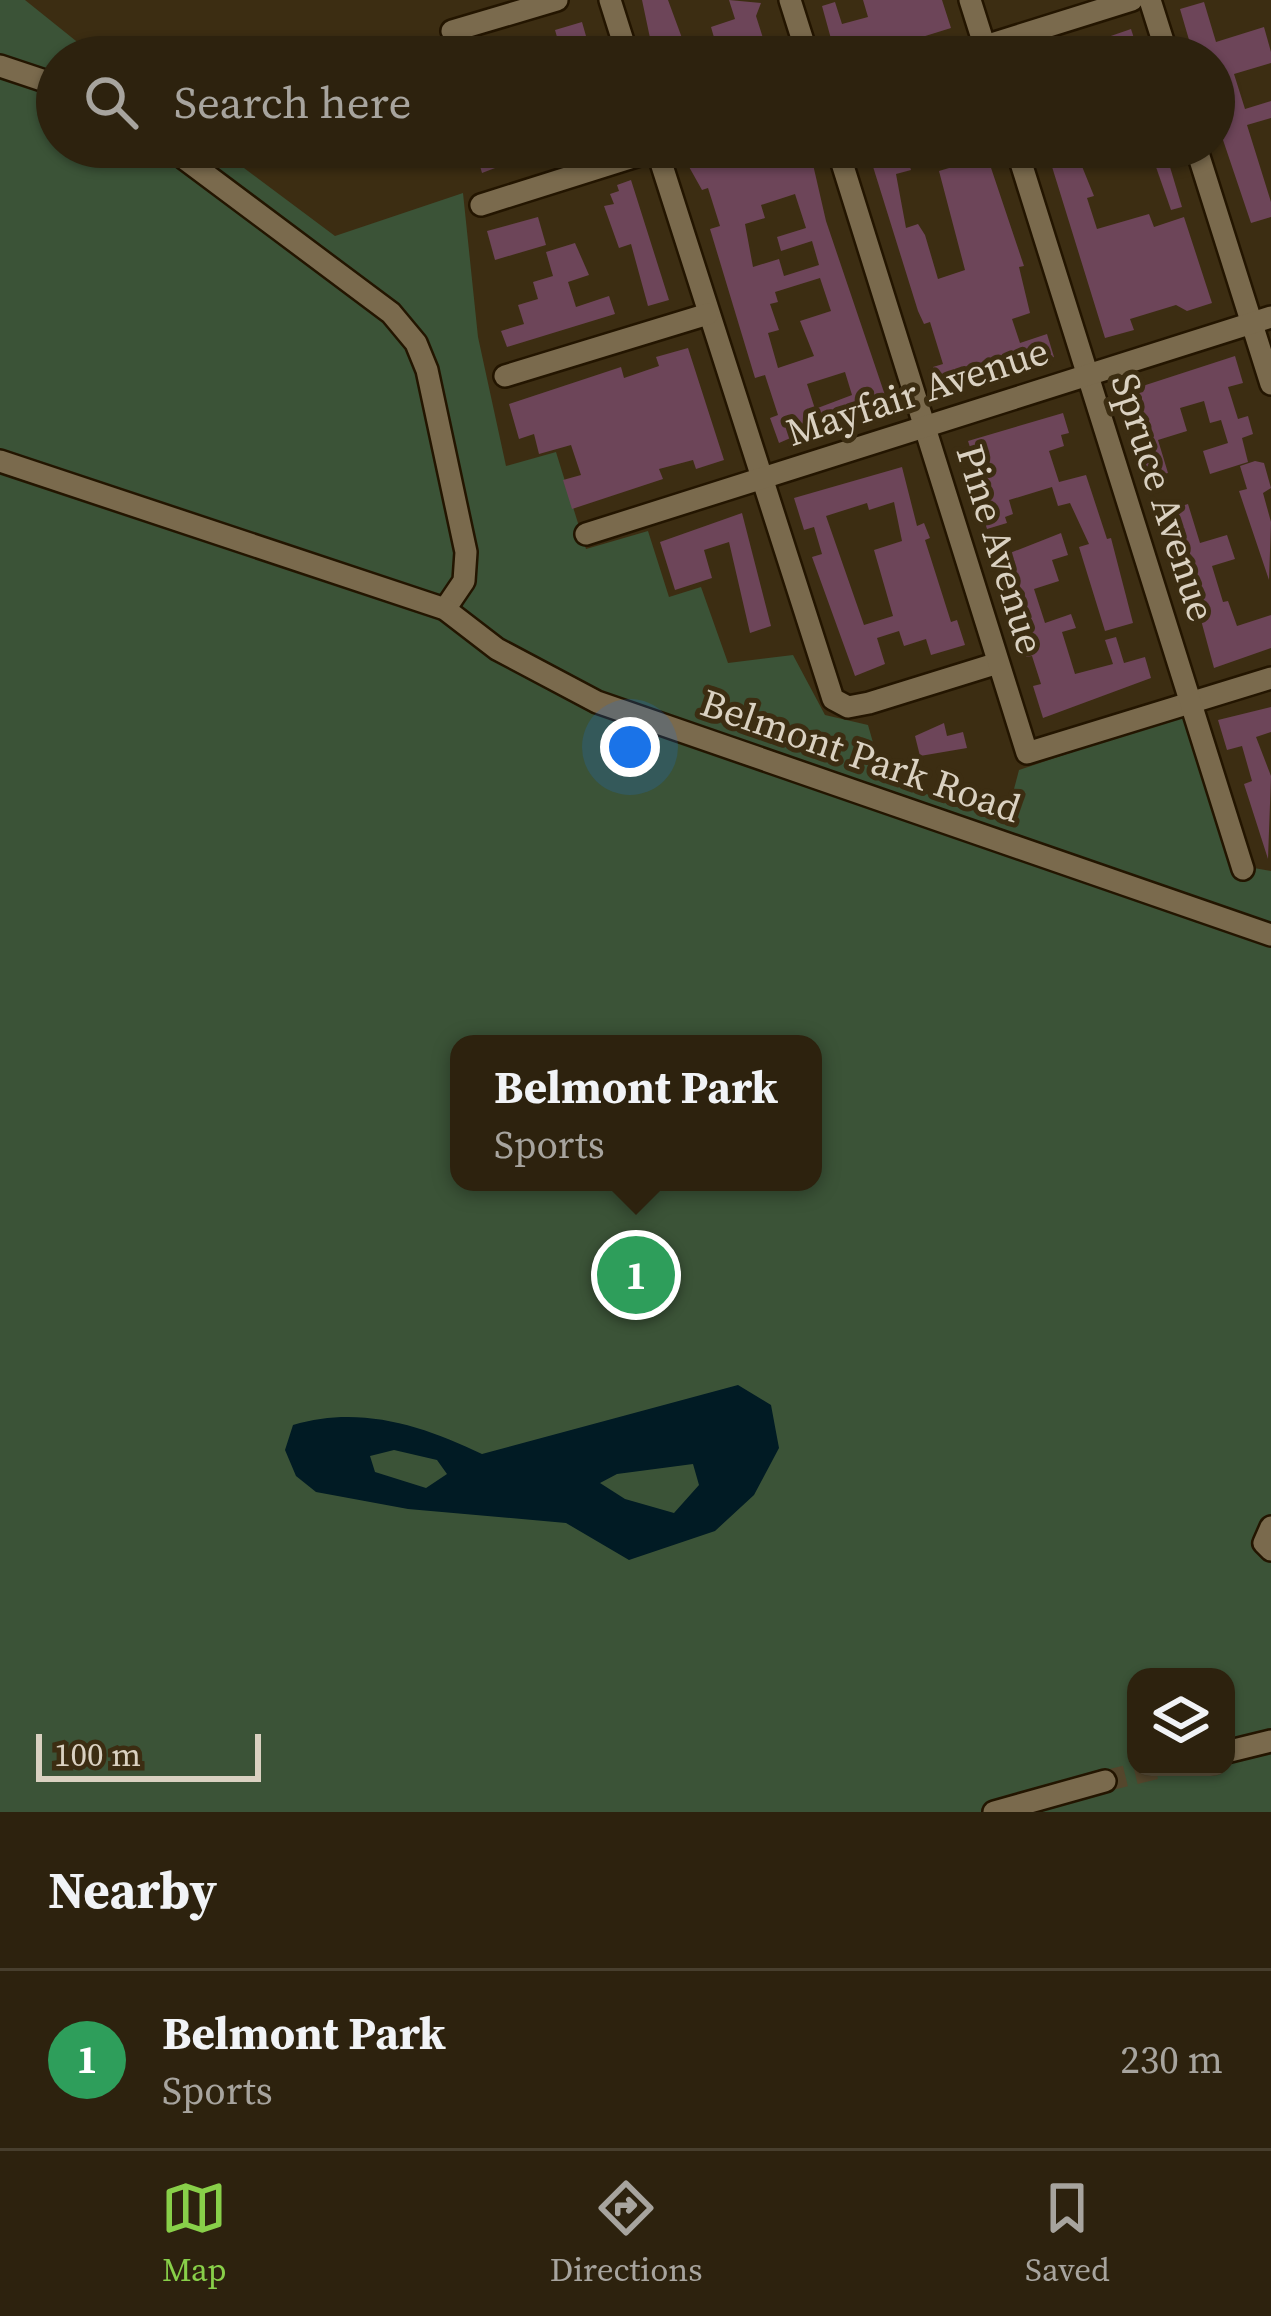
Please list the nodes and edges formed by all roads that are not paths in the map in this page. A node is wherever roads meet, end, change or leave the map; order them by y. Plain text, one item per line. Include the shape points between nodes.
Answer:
1 (557, 0) edge
2 (610, 0) edge
3 (790, 0) edge
4 (970, 0) edge
5 (1132, 0) edge
6 (1150, 0) edge
7 (452, 32) dead end
8 (621, 36) edge
9 (801, 36) edge
10 (981, 36) edge
11 (1031, 36) edge
12 (1161, 36) edge
13 (0, 66) edge
14 (36, 78) edge
15 (197, 168) edge
16 (597, 168) edge
17 (665, 168) edge
18 (844, 168) edge
19 (1023, 168) edge
20 (1204, 168) edge
21 (481, 205) dead end
22 (708, 314) junction
23 (1261, 320) edge
24 (1088, 374) junction
25 (505, 376) dead end
26 (1271, 384) edge
27 (925, 426) junction
28 (0, 461) edge
29 (760, 478) junction
30 (586, 534) dead end
31 (445, 609) junction
32 (998, 663) junction
33 (1271, 678) edge
34 (1192, 704) junction
35 (1243, 869) dead end
36 (1271, 935) edge
37 (1271, 1527) edge
38 (1271, 1550) edge
39 (1271, 1741) edge
40 (1235, 1750) edge
41 (1105, 1781) tunnel mouth
42 (994, 1812) edge

1 - 7 street
2 - 8 street
3 - 9 street
4 - 10 street
5 - 11 street
6 - 12 street
13 - 14 street
15 - 31 street via 391,313 416,344 466,552 464,581
16 - 21 street
17 - 22 street
18 - 27 street, Pine Avenue
19 - 24 street, Spruce Avenue
20 - 23 street
22 - 25 street
22 - 29 street
23 - 24 street, Mayfair Avenue
23 - 26 street
24 - 27 street, Mayfair Avenue
24 - 34 street, Spruce Avenue
27 - 29 street, Mayfair Avenue
27 - 32 street, Pine Avenue
28 - 31 street, Belmont Park Road
29 - 30 street, Mayfair Avenue
29 - 32 street via 833,699 869,704
31 - 36 street, Belmont Park Road via 497,650 597,702
32 - 34 street, Pine Avenue via 1027,753
33 - 34 street
34 - 35 street, Spruce Avenue
37 - 38 street via 1264,1543
39 - 40 street
41 - 42 street

